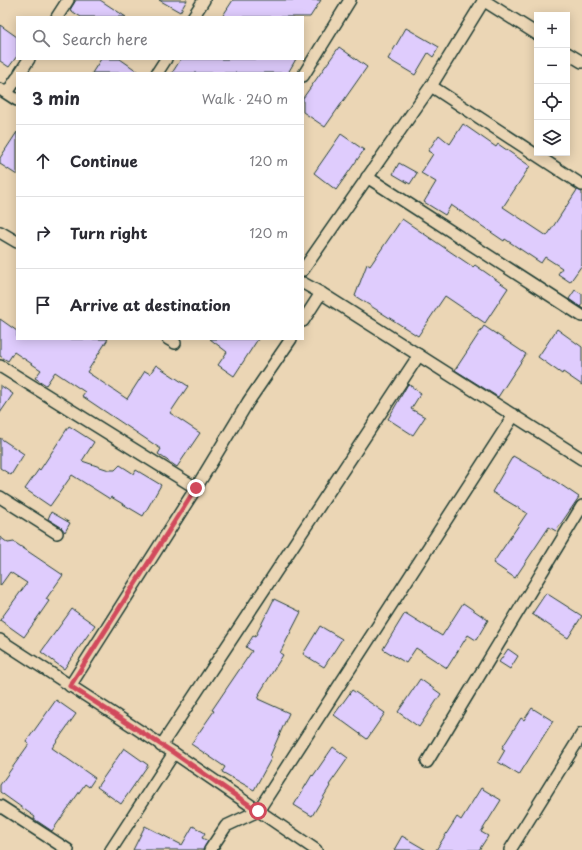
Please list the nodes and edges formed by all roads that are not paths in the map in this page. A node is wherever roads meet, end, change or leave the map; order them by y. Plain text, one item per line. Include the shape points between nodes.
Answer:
1 (68, 0) edge
2 (204, 0) edge
3 (350, 0) edge
4 (483, 0) edge
5 (58, 16) edge
6 (194, 16) edge
7 (534, 32) edge
8 (570, 55) edge
9 (28, 60) edge
10 (165, 60) edge
11 (582, 62) edge
12 (21, 72) edge
13 (158, 72) edge
14 (304, 74) edge
15 (16, 79) edge
16 (430, 86) junction
17 (3, 91) edge
18 (16, 99) edge
19 (367, 177) junction
20 (582, 184) edge
21 (0, 232) edge
22 (16, 241) edge
23 (304, 269) edge
24 (304, 284) edge
25 (321, 293) junction
26 (582, 316) edge
27 (304, 318) edge
28 (290, 340) edge
29 (419, 355) junction
30 (0, 366) edge
31 (514, 415) junction
32 (582, 459) edge
33 (196, 488) junction
34 (0, 497) edge
35 (582, 506) edge
36 (57, 532) dead end
37 (0, 640) edge
38 (70, 686) junction
39 (582, 734) edge
40 (161, 746) junction
41 (174, 753) junction
42 (427, 762) dead end
43 (0, 806) edge
44 (258, 811) junction
45 (68, 850) edge
46 (111, 850) edge
47 (210, 850) edge
48 (316, 850) edge
49 (510, 850) edge

1 - 5 street
2 - 6 street
3 - 14 street
4 - 7 street
4 - 16 street
8 - 11 street
9 - 12 street
10 - 13 street
15 - 17 street
16 - 19 street
16 - 20 street
17 - 18 street
19 - 23 street
19 - 26 street
21 - 22 street
24 - 25 street
25 - 27 street
25 - 29 street
28 - 33 street via 248,402
29 - 31 street
29 - 40 street
30 - 33 street
31 - 32 street
31 - 44 street
33 - 38 street
34 - 36 street
35 - 42 street
37 - 38 street
38 - 40 street
39 - 49 street
40 - 41 street
41 - 44 street
41 - 46 street
43 - 45 street
44 - 47 street via 226,826
44 - 48 street

